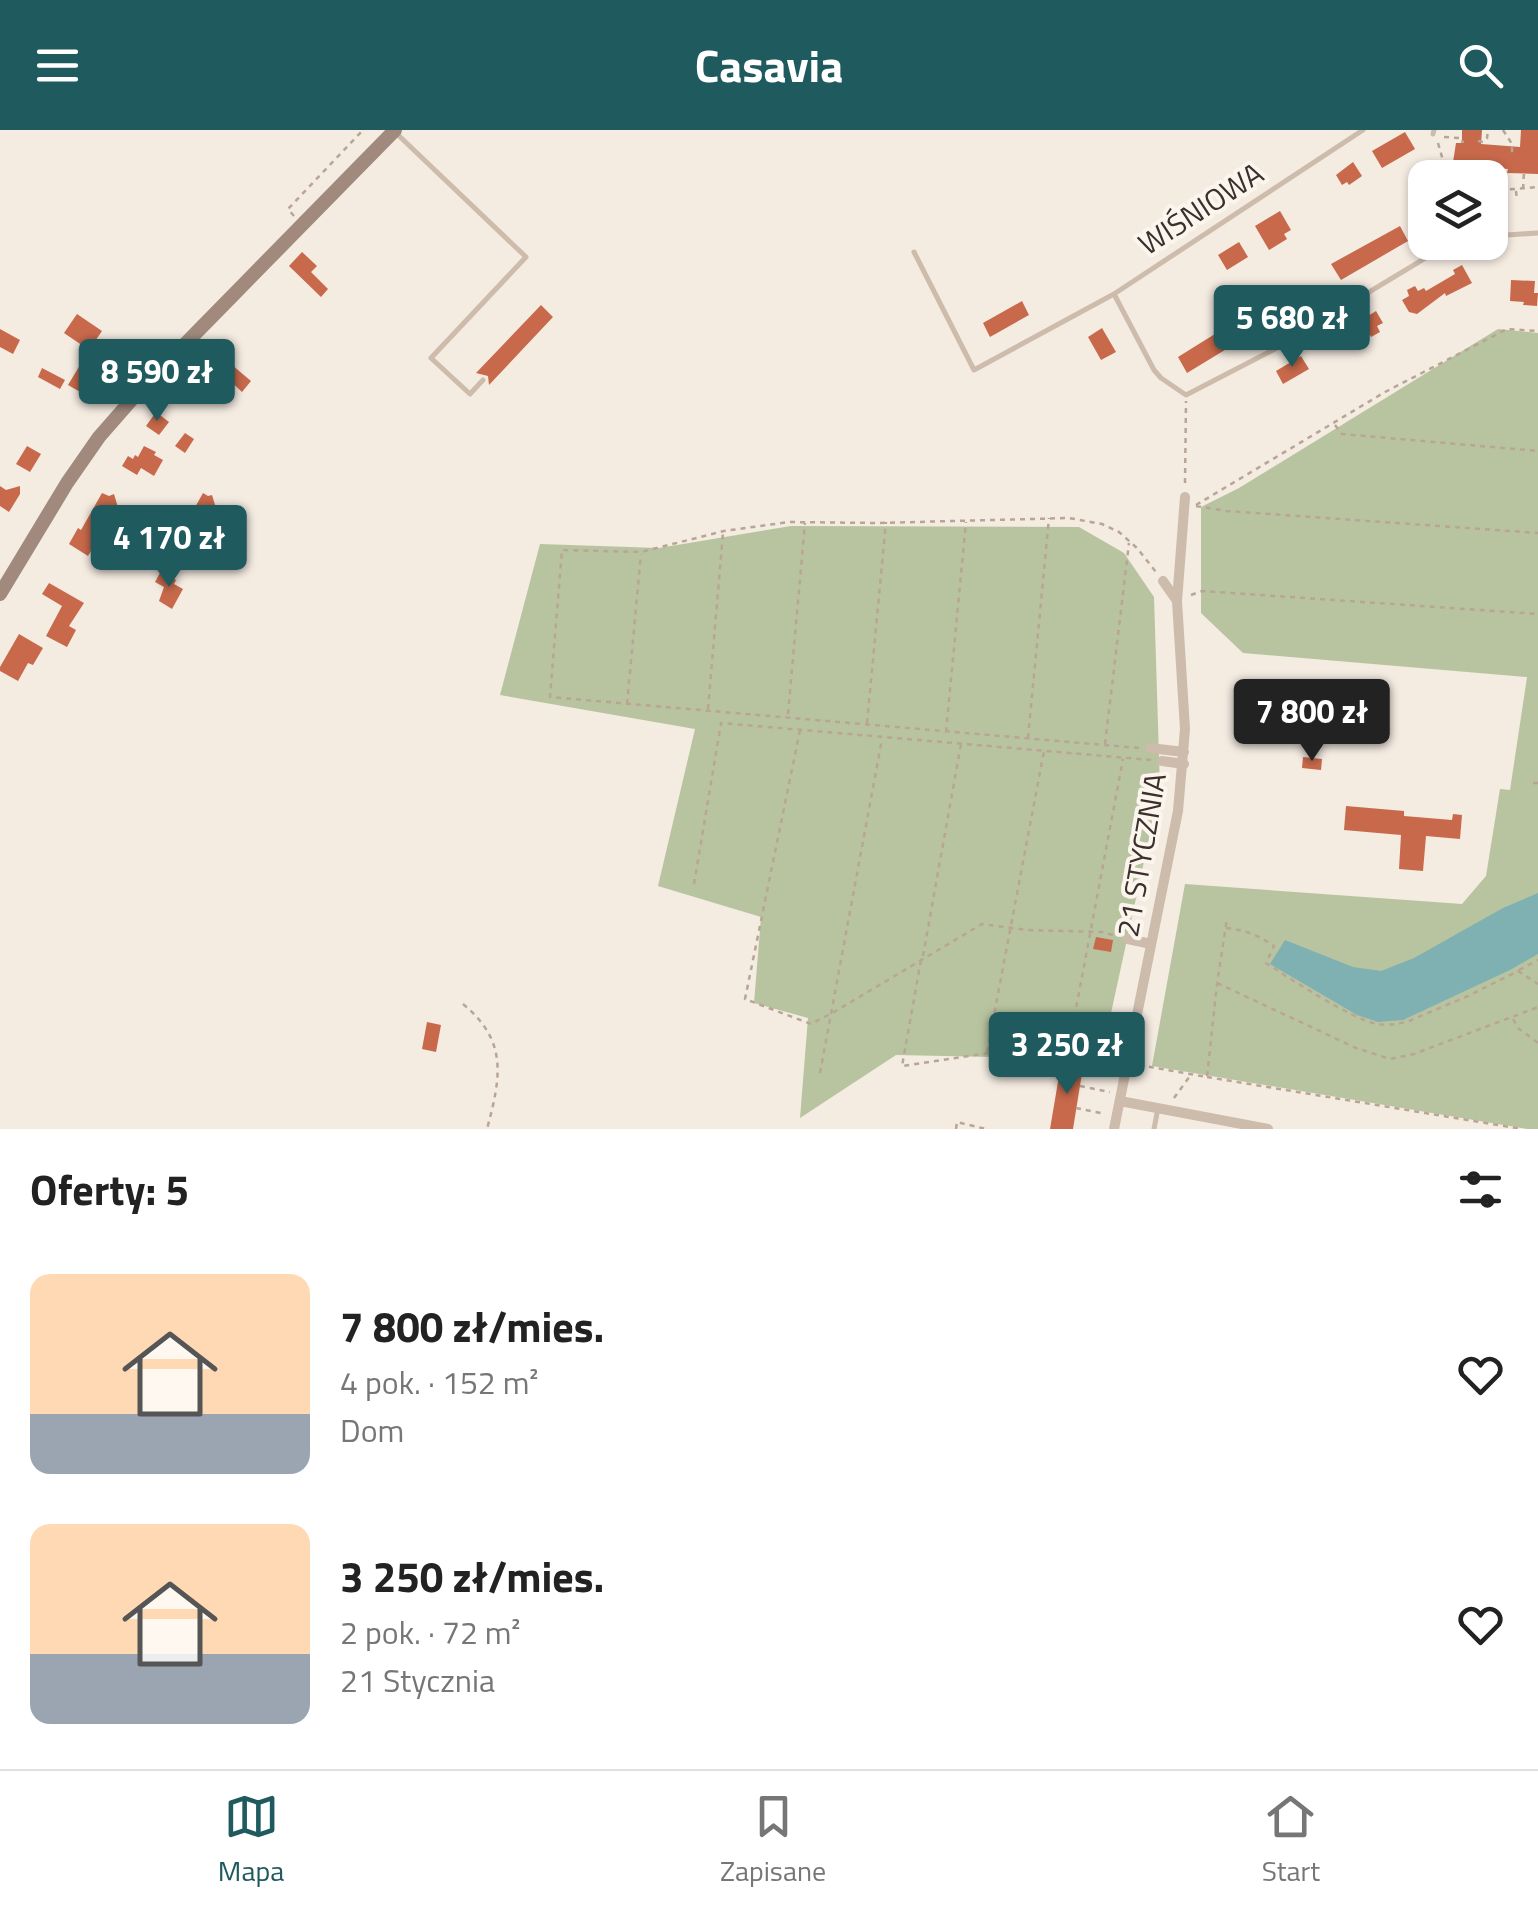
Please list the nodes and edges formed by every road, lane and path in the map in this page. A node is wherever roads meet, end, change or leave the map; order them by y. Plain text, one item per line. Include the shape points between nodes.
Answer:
1 (1362, 130) edge
2 (1451, 130) edge
3 (1488, 130) edge
4 (1503, 130) edge
5 (394, 131) edge
6 (1450, 137) junction
7 (1478, 141) dead end
8 (1464, 142) dead end
9 (1512, 153) dead end
10 (1443, 160) edge
11 (1524, 172) dead end
12 (1523, 188) junction
13 (1538, 188) edge
14 (1516, 189) junction
15 (1508, 190) edge
16 (1517, 200) dead end
17 (1538, 232) edge
18 (1508, 234) edge
19 (914, 252) dead end
20 (1422, 260) edge
21 (1114, 294) junction
22 (1538, 331) edge
23 (483, 380) dead end
24 (1186, 395) junction
25 (1333, 423) junction
26 (1538, 450) edge
27 (1185, 497) joint
28 (1050, 517) junction
29 (966, 520) junction
30 (805, 521) junction
31 (886, 522) junction
32 (723, 532) junction
33 (1538, 533) edge
34 (1129, 540) junction
35 (641, 552) junction
36 (1163, 581) joint
37 (1202, 591) dead end
38 (0, 594) edge
39 (1177, 601) junction
40 (1538, 614) edge
41 (627, 704) junction
42 (708, 711) junction
43 (788, 717) junction
44 (867, 725) junction
45 (800, 730) junction
46 (946, 732) junction
47 (883, 737) junction
48 (1028, 738) junction
49 (961, 744) junction
50 (1104, 745) junction
51 (1150, 748) joint
52 (1044, 751) junction
53 (1123, 758) junction
54 (1184, 758) junction
55 (1162, 762) joint
56 (694, 884) dead end
57 (1227, 919) dead end
58 (1010, 928) junction
59 (1226, 928) junction
60 (1090, 932) junction
61 (1128, 939) joint
62 (1152, 944) junction
63 (922, 958) junction
64 (1538, 960) edge
65 (1518, 971) junction
66 (1217, 983) junction
67 (1538, 984) edge
68 (462, 1004) dead end
69 (1538, 1007) edge
70 (830, 1014) junction
71 (1512, 1018) junction
72 (1538, 1043) edge
73 (986, 1054) junction
74 (1066, 1060) junction
75 (1106, 1062) joint
76 (1127, 1065) junction
77 (820, 1072) dead end
78 (1190, 1075) junction
79 (1208, 1077) junction
80 (1080, 1086) dead end
81 (1120, 1098) junction
82 (1076, 1108) dead end
83 (1162, 1109) junction
84 (1203, 1123) edge
85 (1116, 1126) edge
86 (487, 1129) edge
87 (956, 1129) edge
88 (986, 1129) edge
89 (1154, 1129) edge
90 (1268, 1129) edge
91 (1522, 1129) edge

1 - 21 lane, WIŚNIOWA
2 - 6 path
3 - 7 path
4 - 9 path
5 - 23 lane via 526,257 432,358 470,394
5 - 38 street via 99,437
6 - 8 path
6 - 10 path via 1437,136
11 - 12 path
12 - 13 path
12 - 14 path
14 - 15 path
14 - 16 path
17 - 18 lane
19 - 21 lane, WIŚNIOWA via 974,370
20 - 24 lane
21 - 24 lane via 1154,370
22 - 25 path via 1506,329
24 - 27 path
25 - 26 path via 1342,434
25 - 33 path via 1196,506
27 - 39 street, 21 STYCZNIA
28 - 29 path
28 - 34 path via 1102,524
28 - 48 path
29 - 31 path
29 - 46 path
30 - 31 path
30 - 32 path
30 - 43 path
31 - 44 path
32 - 35 path
32 - 42 path
34 - 36 path
34 - 50 path
35 - 41 path
35 - 41 path via 562,550 550,697
36 - 39 street
37 - 40 path
39 - 54 street, 21 STYCZNIA
41 - 42 path
42 - 43 path
43 - 44 path
44 - 46 path
45 - 47 path
45 - 56 path via 721,723
45 - 70 path via 746,999 811,1024
46 - 48 path
47 - 49 path
47 - 70 path
48 - 50 path
49 - 52 path
49 - 63 path
50 - 51 path
51 - 54 street
52 - 53 path
52 - 58 path
53 - 55 path
53 - 60 path
54 - 55 street
54 - 62 street, 21 STYCZNIA
57 - 59 path
58 - 60 path
58 - 63 path via 982,924
58 - 73 path
59 - 65 path via 1260,936 1274,946 1266,963 1374,1024 1400,1024
59 - 66 path
60 - 61 path
60 - 74 path
61 - 62 street
62 - 76 street, 21 STYCZNIA
63 - 70 path
63 - 73 path via 902,1066
64 - 65 path
65 - 67 path
66 - 71 path via 1390,1058
66 - 79 path
68 - 86 path via 490,1033 497,1057
69 - 71 path
70 - 77 path
71 - 72 path
73 - 74 path
74 - 75 path
75 - 76 street
76 - 78 path
76 - 81 street, 21 STYCZNIA
78 - 79 path
78 - 83 path
79 - 91 path
80 - 81 path
81 - 83 street
81 - 85 street, 21 STYCZNIA
82 - 85 path
83 - 84 street
83 - 89 lane
84 - 90 street
87 - 88 path via 957,1122

